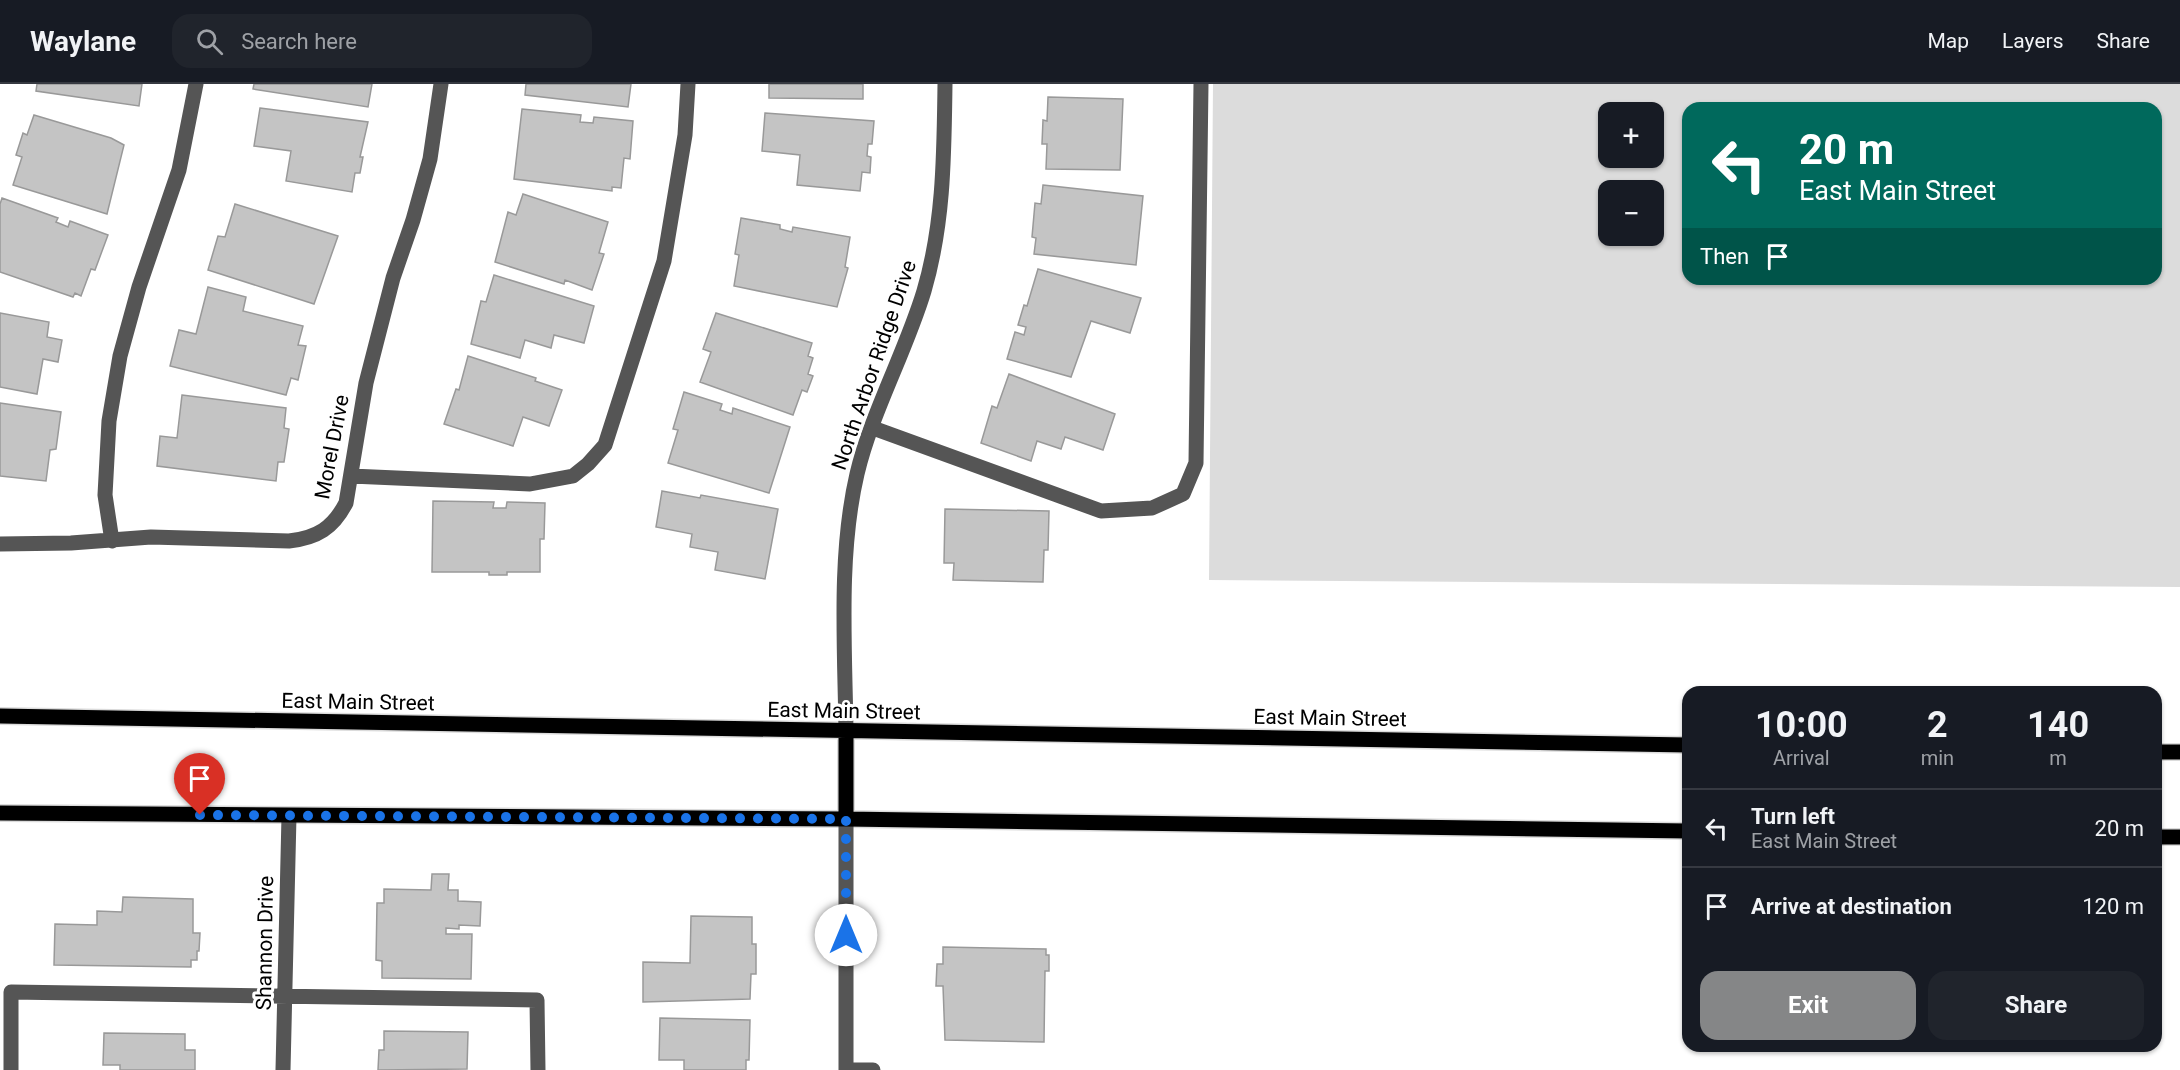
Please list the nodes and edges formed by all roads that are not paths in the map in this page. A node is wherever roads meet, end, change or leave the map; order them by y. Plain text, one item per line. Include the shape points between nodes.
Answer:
1 (196, 84) edge
2 (441, 84) edge
3 (688, 84) edge
4 (945, 84) edge
5 (1201, 84) edge
6 (873, 428) junction
7 (351, 476) junction
8 (112, 541) junction
9 (0, 544) edge
10 (0, 716) edge
11 (846, 732) junction
12 (1682, 745) edge
13 (2162, 752) edge
14 (2180, 752) edge
15 (0, 813) edge
16 (289, 816) junction
17 (846, 819) junction
18 (1682, 831) edge
19 (2162, 837) edge
20 (2180, 837) edge
21 (285, 996) junction
22 (11, 1070) edge
23 (283, 1070) edge
24 (537, 1070) edge
25 (846, 1070) edge
26 (873, 1070) edge

1 - 8 street via 179,170 138,287 120,356 109,421 105,495
2 - 7 street, Morel Drive via 430,159 366,383
3 - 7 street via 685,135 663,261 605,445 573,476 530,484
4 - 6 street, North Arbor Ridge Drive via 938,233 923,291
5 - 6 street via 1196,463 1183,494 1152,508 1101,511
6 - 11 street, North Arbor Ridge Drive via 857,474 849,537
7 - 8 street, Morel Drive via 346,503 338,519 308,539 151,537
8 - 9 street, Morel Drive
10 - 11 main road, East Main Street
11 - 12 main road, East Main Street
11 - 17 main road
13 - 14 main road
15 - 16 main road
16 - 17 main road
16 - 21 street, Shannon Drive
17 - 18 main road
17 - 25 street
19 - 20 main road
21 - 22 street via 11,992
21 - 23 street, Shannon Drive
21 - 24 street via 537,1000
25 - 26 street

